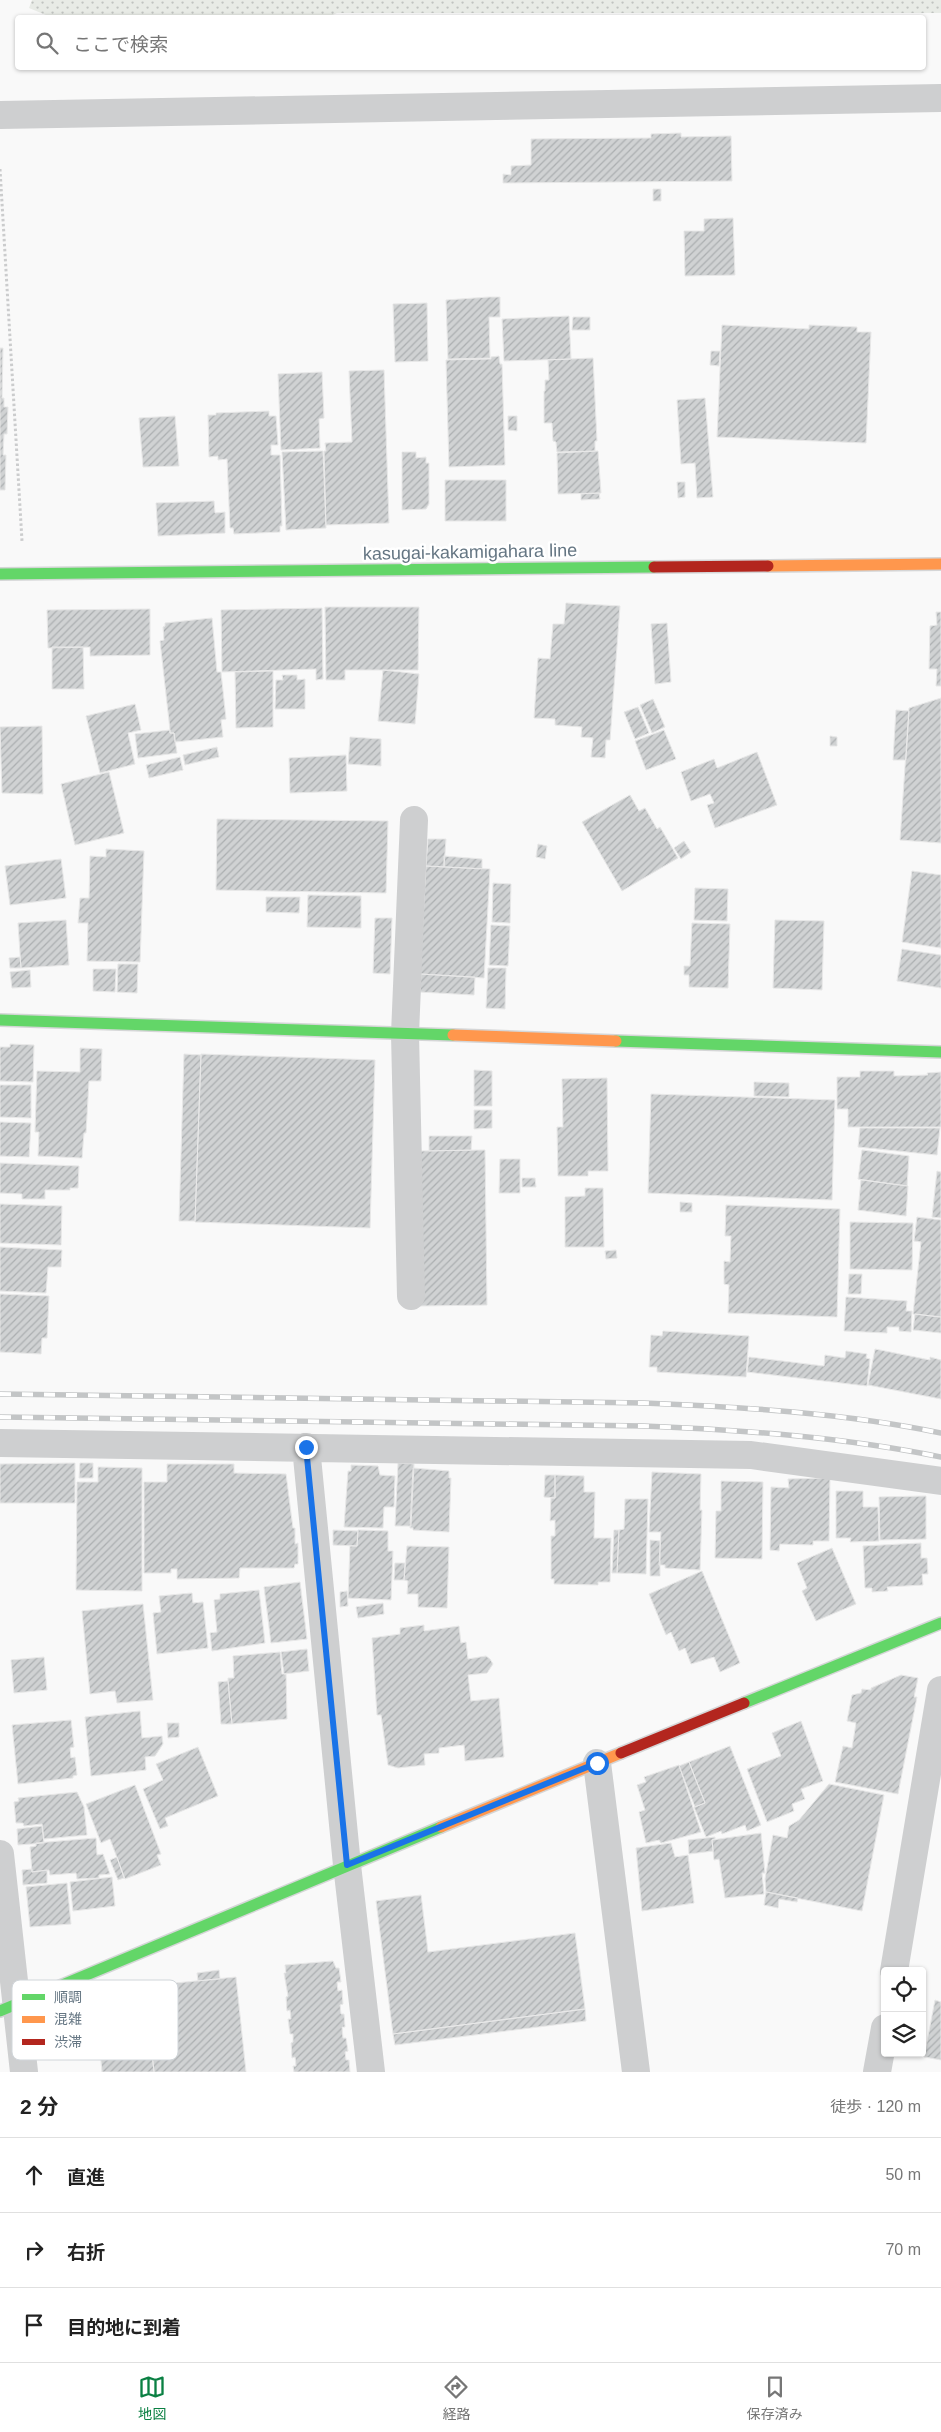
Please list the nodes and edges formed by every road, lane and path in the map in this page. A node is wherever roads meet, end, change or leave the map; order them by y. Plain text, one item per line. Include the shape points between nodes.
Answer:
1 (941, 98) edge
2 (0, 115) edge
3 (0, 169) edge
4 (941, 564) edge
5 (0, 574) edge
6 (24, 574) junction
7 (414, 820) dead end
8 (0, 1020) edge
9 (405, 1034) junction
10 (941, 1052) edge
11 (410, 1296) dead end
12 (0, 1443) edge
13 (306, 1447) junction
14 (941, 1481) edge
15 (941, 1623) edge
16 (941, 1690) edge
17 (597, 1763) junction
18 (0, 1854) edge
19 (347, 1865) junction
20 (895, 1967) edge
21 (74, 1980) edge
22 (8, 2008) edge
23 (12, 2024) edge
24 (881, 2050) edge
25 (371, 2072) edge
26 (636, 2072) edge
27 (877, 2072) edge

1 - 2 street
3 - 6 path
4 - 6 street, kasugai-kakamigahara line
5 - 6 street, kasugai-kakamigahara line
7 - 9 street
8 - 9 street
9 - 10 street
9 - 11 street
12 - 13 street
13 - 14 street via 751,1455
13 - 19 street
15 - 17 street
16 - 20 street
17 - 19 street
17 - 26 street
18 - 22 street
19 - 21 street
19 - 25 street
22 - 23 street
24 - 27 street

